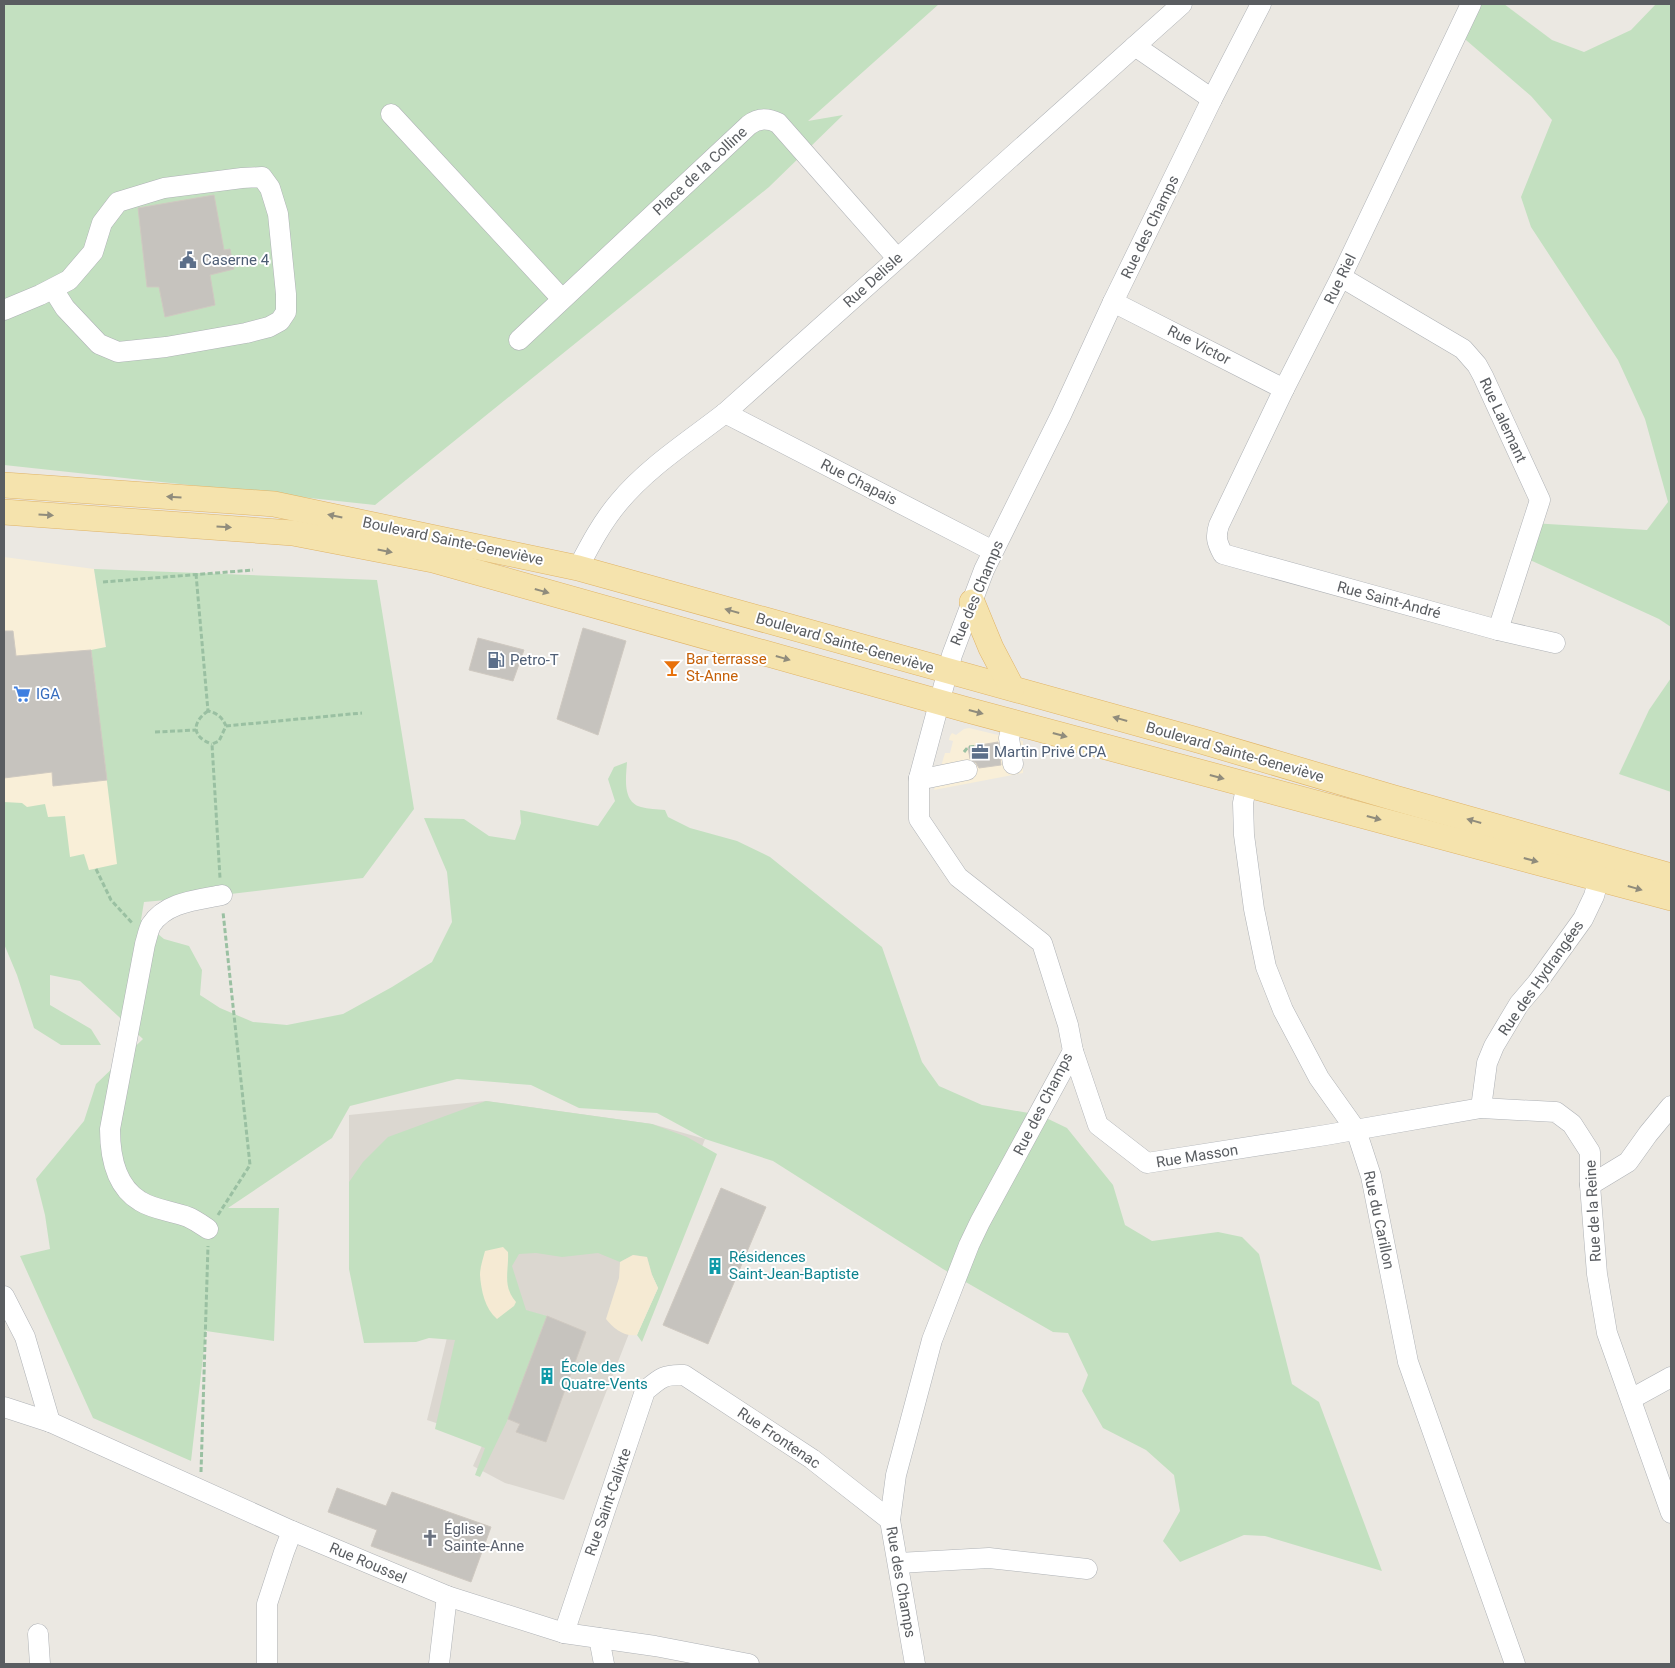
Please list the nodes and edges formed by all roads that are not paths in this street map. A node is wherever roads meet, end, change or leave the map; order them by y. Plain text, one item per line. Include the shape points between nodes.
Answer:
1 (1182, 4) edge
2 (1261, 4) edge
3 (1471, 4) edge
4 (1135, 46) junction
5 (1212, 99) junction
6 (391, 114) dead end
7 (897, 258) junction
8 (1341, 277) junction
9 (46, 292) junction
10 (562, 299) junction
11 (1113, 302) junction
12 (4, 310) edge
13 (519, 340) dead end
14 (1284, 389) junction
15 (725, 413) junction
16 (4, 485) edge
17 (4, 512) edge
18 (993, 551) junction
19 (1223, 554) joint
20 (578, 568) junction
21 (972, 602) junction
22 (1498, 630) junction
23 (1555, 643) dead end
24 (947, 671) junction
25 (1012, 688) junction
26 (939, 702) junction
27 (1013, 722) junction
28 (1013, 764) dead end
29 (967, 770) dead end
30 (918, 778) junction
31 (1247, 784) junction
32 (1671, 876) edge
33 (1599, 878) junction
34 (222, 896) road end
35 (1671, 898) edge
36 (1073, 1051) junction
37 (1671, 1106) edge
38 (1481, 1108) junction
39 (1356, 1130) junction
40 (1590, 1185) junction
41 (208, 1229) road end
42 (4, 1296) edge
43 (1671, 1377) edge
44 (660, 1378) joint
45 (1631, 1399) junction
46 (4, 1407) edge
47 (50, 1422) junction
48 (1671, 1512) edge
49 (890, 1520) junction
50 (292, 1531) junction
51 (898, 1563) junction
52 (1087, 1569) dead end
53 (448, 1596) junction
54 (564, 1633) junction
55 (38, 1634) dead end
56 (599, 1638) junction
57 (40, 1664) edge
58 (267, 1664) edge
59 (439, 1664) edge
60 (604, 1664) edge
61 (749, 1664) edge
62 (916, 1664) edge
63 (1515, 1664) edge

1 - 4 street, Rue Delisle
2 - 5 street, Rue des Champs
3 - 8 street, Rue Riel
4 - 5 street
4 - 7 street, Rue Delisle
5 - 11 street, Rue des Champs
6 - 10 street
7 - 10 street, Place de la Colline via 778,123 760,120 749,125
7 - 15 street, Rue Delisle
8 - 14 street, Rue Riel
8 - 22 street, Rue Lalemant via 1463,349 1478,365 1540,500
9 - 9 street via 69,280 93,252 102,223 118,202 164,188 242,178 262,178 270,188 278,214 286,312 280,321 269,327 166,347 118,352 99,344
9 - 12 street
10 - 13 street, Place de la Colline
11 - 14 street, Rue Victor
11 - 18 street, Rue des Champs
14 - 19 street, Rue Riel via 1219,525 1217,543
15 - 18 street, Rue Chapais
15 - 20 street, Rue Delisle via 653,468 619,502 598,531
20 -> 16 main road, Boulevard Sainte-Geneviève via 274,504
17 -> 26 main road, Boulevard Sainte-Geneviève via 293,533 434,560
18 - 21 street, Rue des Champs
19 - 22 street, Rue Saint-André
24 -> 20 main road, Boulevard Sainte-Geneviève
21 - 24 street, Rue des Champs
21 - 25 main road
22 - 23 street, Rue Saint-André
24 - 25 main road, Boulevard Sainte-Geneviève
24 - 26 street, Rue des Champs
32 -> 25 main road, Boulevard Sainte-Geneviève
26 -> 27 main road, Boulevard Sainte-Geneviève
26 - 30 street, Rue des Champs
27 - 28 street via 1009,738
27 -> 31 main road, Boulevard Sainte-Geneviève
29 - 30 street
30 - 36 street, Rue des Champs via 919,819 958,877 1042,943
31 -> 33 main road, Boulevard Sainte-Geneviève
31 - 39 street, Rue du Carillon via 1243,803 1244,835 1266,967 1283,1010 1319,1078
33 -> 35 main road, Boulevard Sainte-Geneviève
33 - 38 street, Rue des Hydrangées via 1583,919 1519,1004 1494,1046 1487,1063
34 - 41 street via 179,904 159,915 150,927 110,1129 110,1151 123,1185 140,1201 189,1217
36 - 39 street, Rue Masson via 1098,1125 1147,1163
36 - 49 street, Rue des Champs via 980,1222 932,1340 899,1459
37 - 40 street via 1628,1162
38 - 39 street, Rue de la Reine
38 - 40 street, Rue de la Reine via 1556,1112 1572,1124 1590,1152
39 - 63 street, Rue du Carillon via 1371,1176 1408,1362
40 - 45 street, Rue de la Reine via 1597,1274 1607,1332
42 - 47 street via 25,1337
43 - 45 street
44 - 49 street, Rue Frontenac via 669,1374 684,1375 812,1459
44 - 54 street, Rue Saint-Calixte via 645,1391
45 - 48 street, Rue de la Reine
46 - 47 street, Rue Roussel
47 - 50 street, Rue Roussel
49 - 51 street, Rue des Champs
50 - 53 street, Rue Roussel
50 - 58 street via 268,1604
51 - 52 street via 989,1558
51 - 62 street, Rue des Champs
53 - 54 street, Rue Roussel
53 - 59 street
54 - 56 street, Rue Roussel
55 - 57 street
56 - 60 street
56 - 61 street, Rue Roussel

